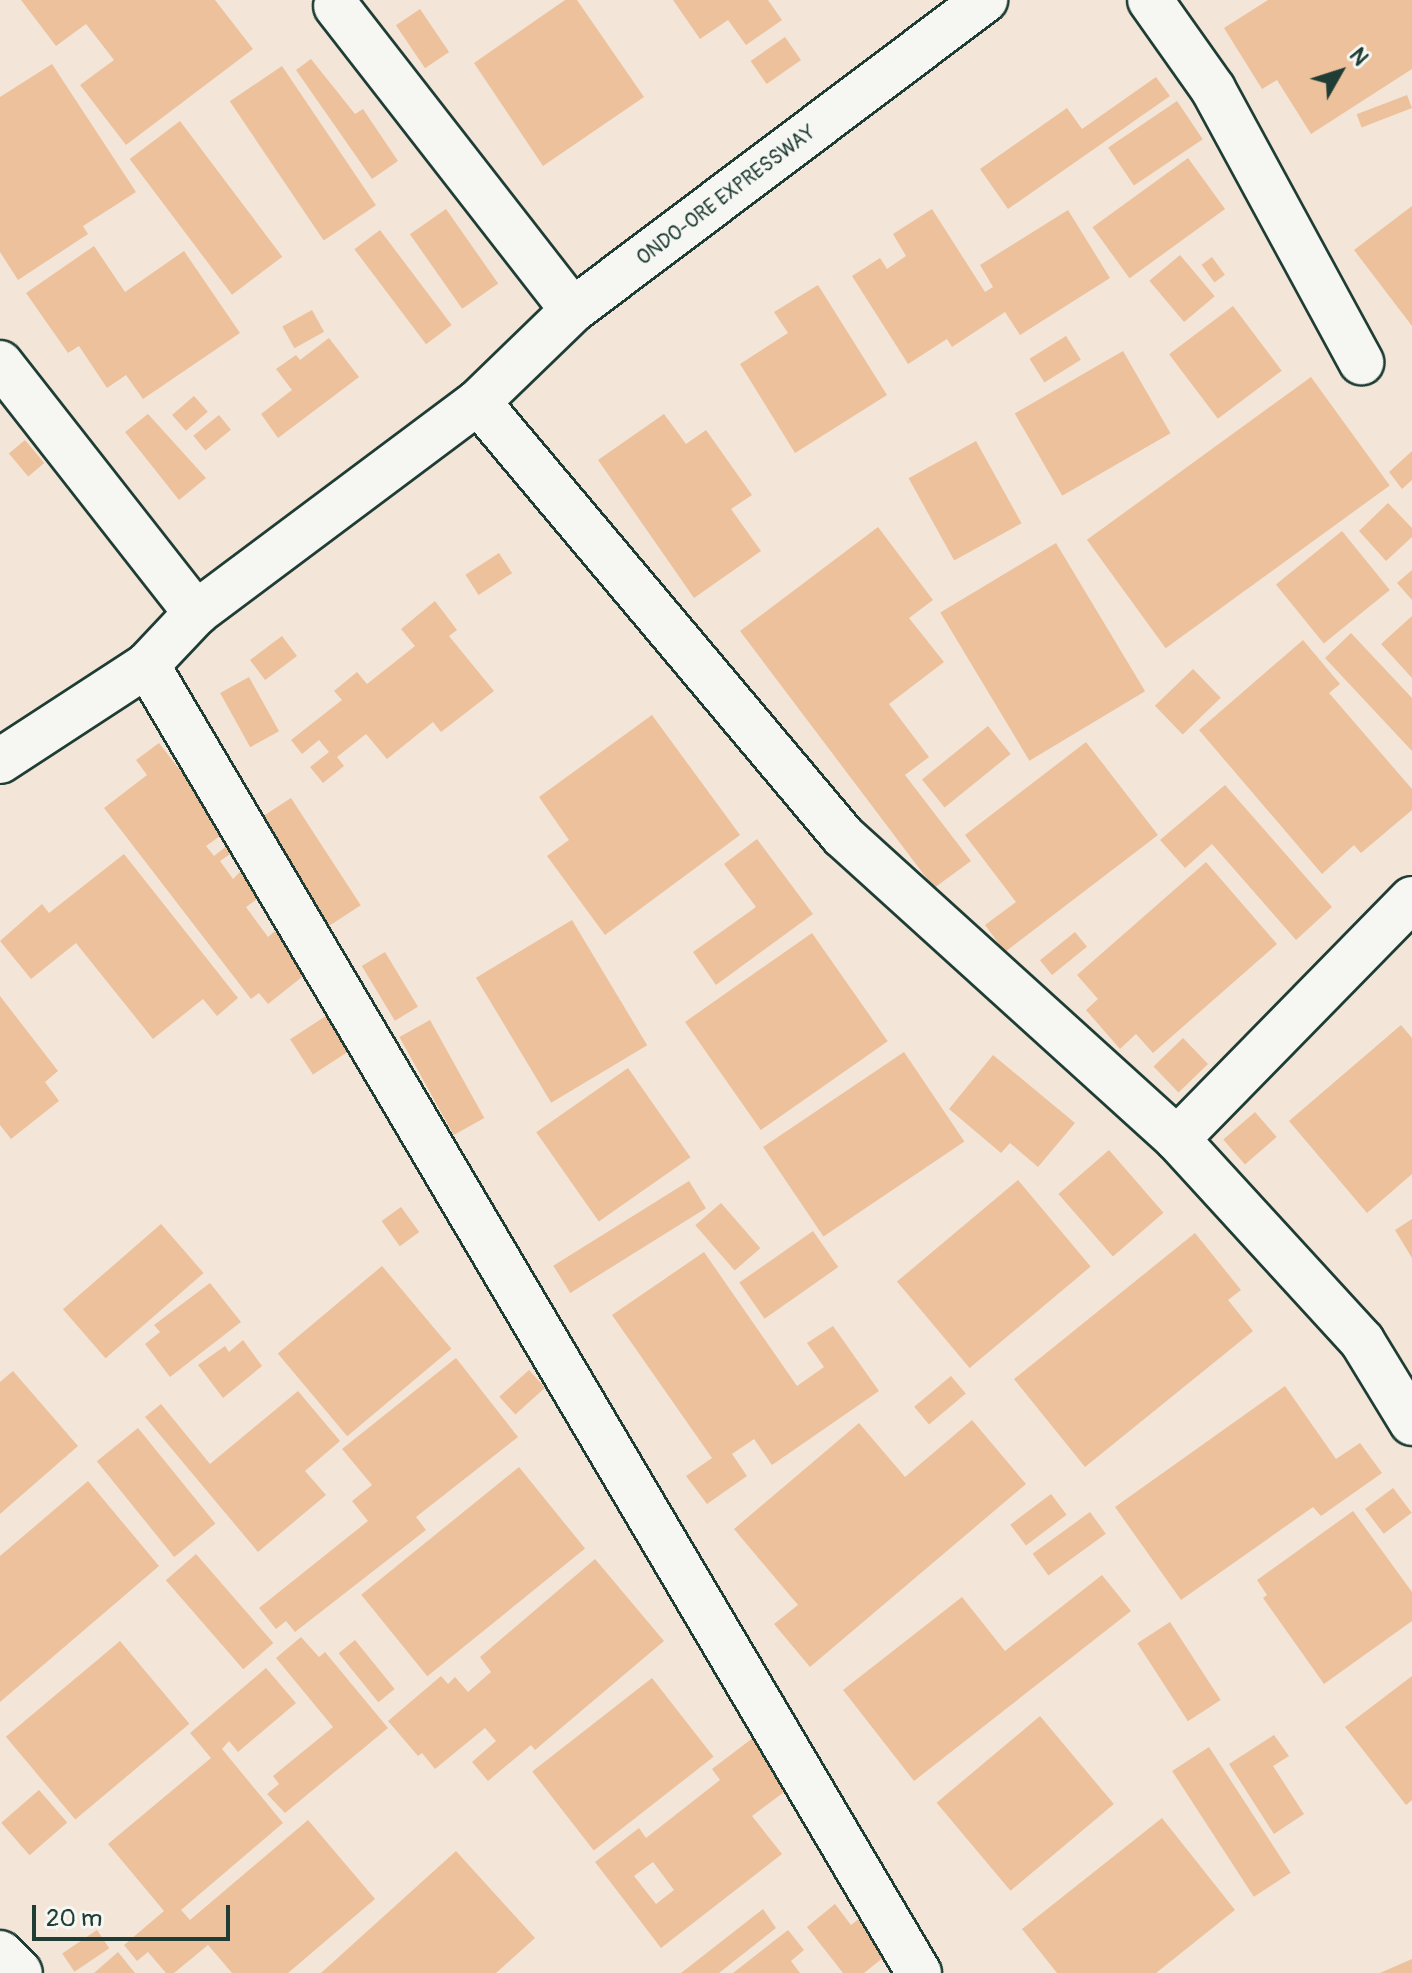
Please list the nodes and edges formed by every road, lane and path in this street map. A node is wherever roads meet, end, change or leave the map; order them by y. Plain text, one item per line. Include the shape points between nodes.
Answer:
1 (985, 0) edge
2 (1150, 0) edge
3 (336, 6) dead end
4 (573, 310) junction
5 (1361, 362) dead end
6 (0, 363) edge
7 (478, 402) junction
8 (196, 613) junction
9 (147, 665) junction
10 (0, 761) edge
11 (1412, 899) edge
12 (1177, 1139) junction
13 (1412, 1423) edge
14 (0, 1953) edge
15 (20, 1973) edge
16 (919, 1973) edge

1 - 4 street, ONDO-ORE EXPRESSWAY
2 - 5 street via 1213,89
3 - 4 street
4 - 7 street, ONDO-ORE EXPRESSWAY
6 - 8 street
7 - 8 street, ONDO-ORE EXPRESSWAY
7 - 12 street via 843,836
8 - 9 street, ONDO-ORE EXPRESSWAY
9 - 10 street, ONDO-ORE EXPRESSWAY
9 - 16 street
11 - 12 street
12 - 13 street via 1362,1341
14 - 15 street

